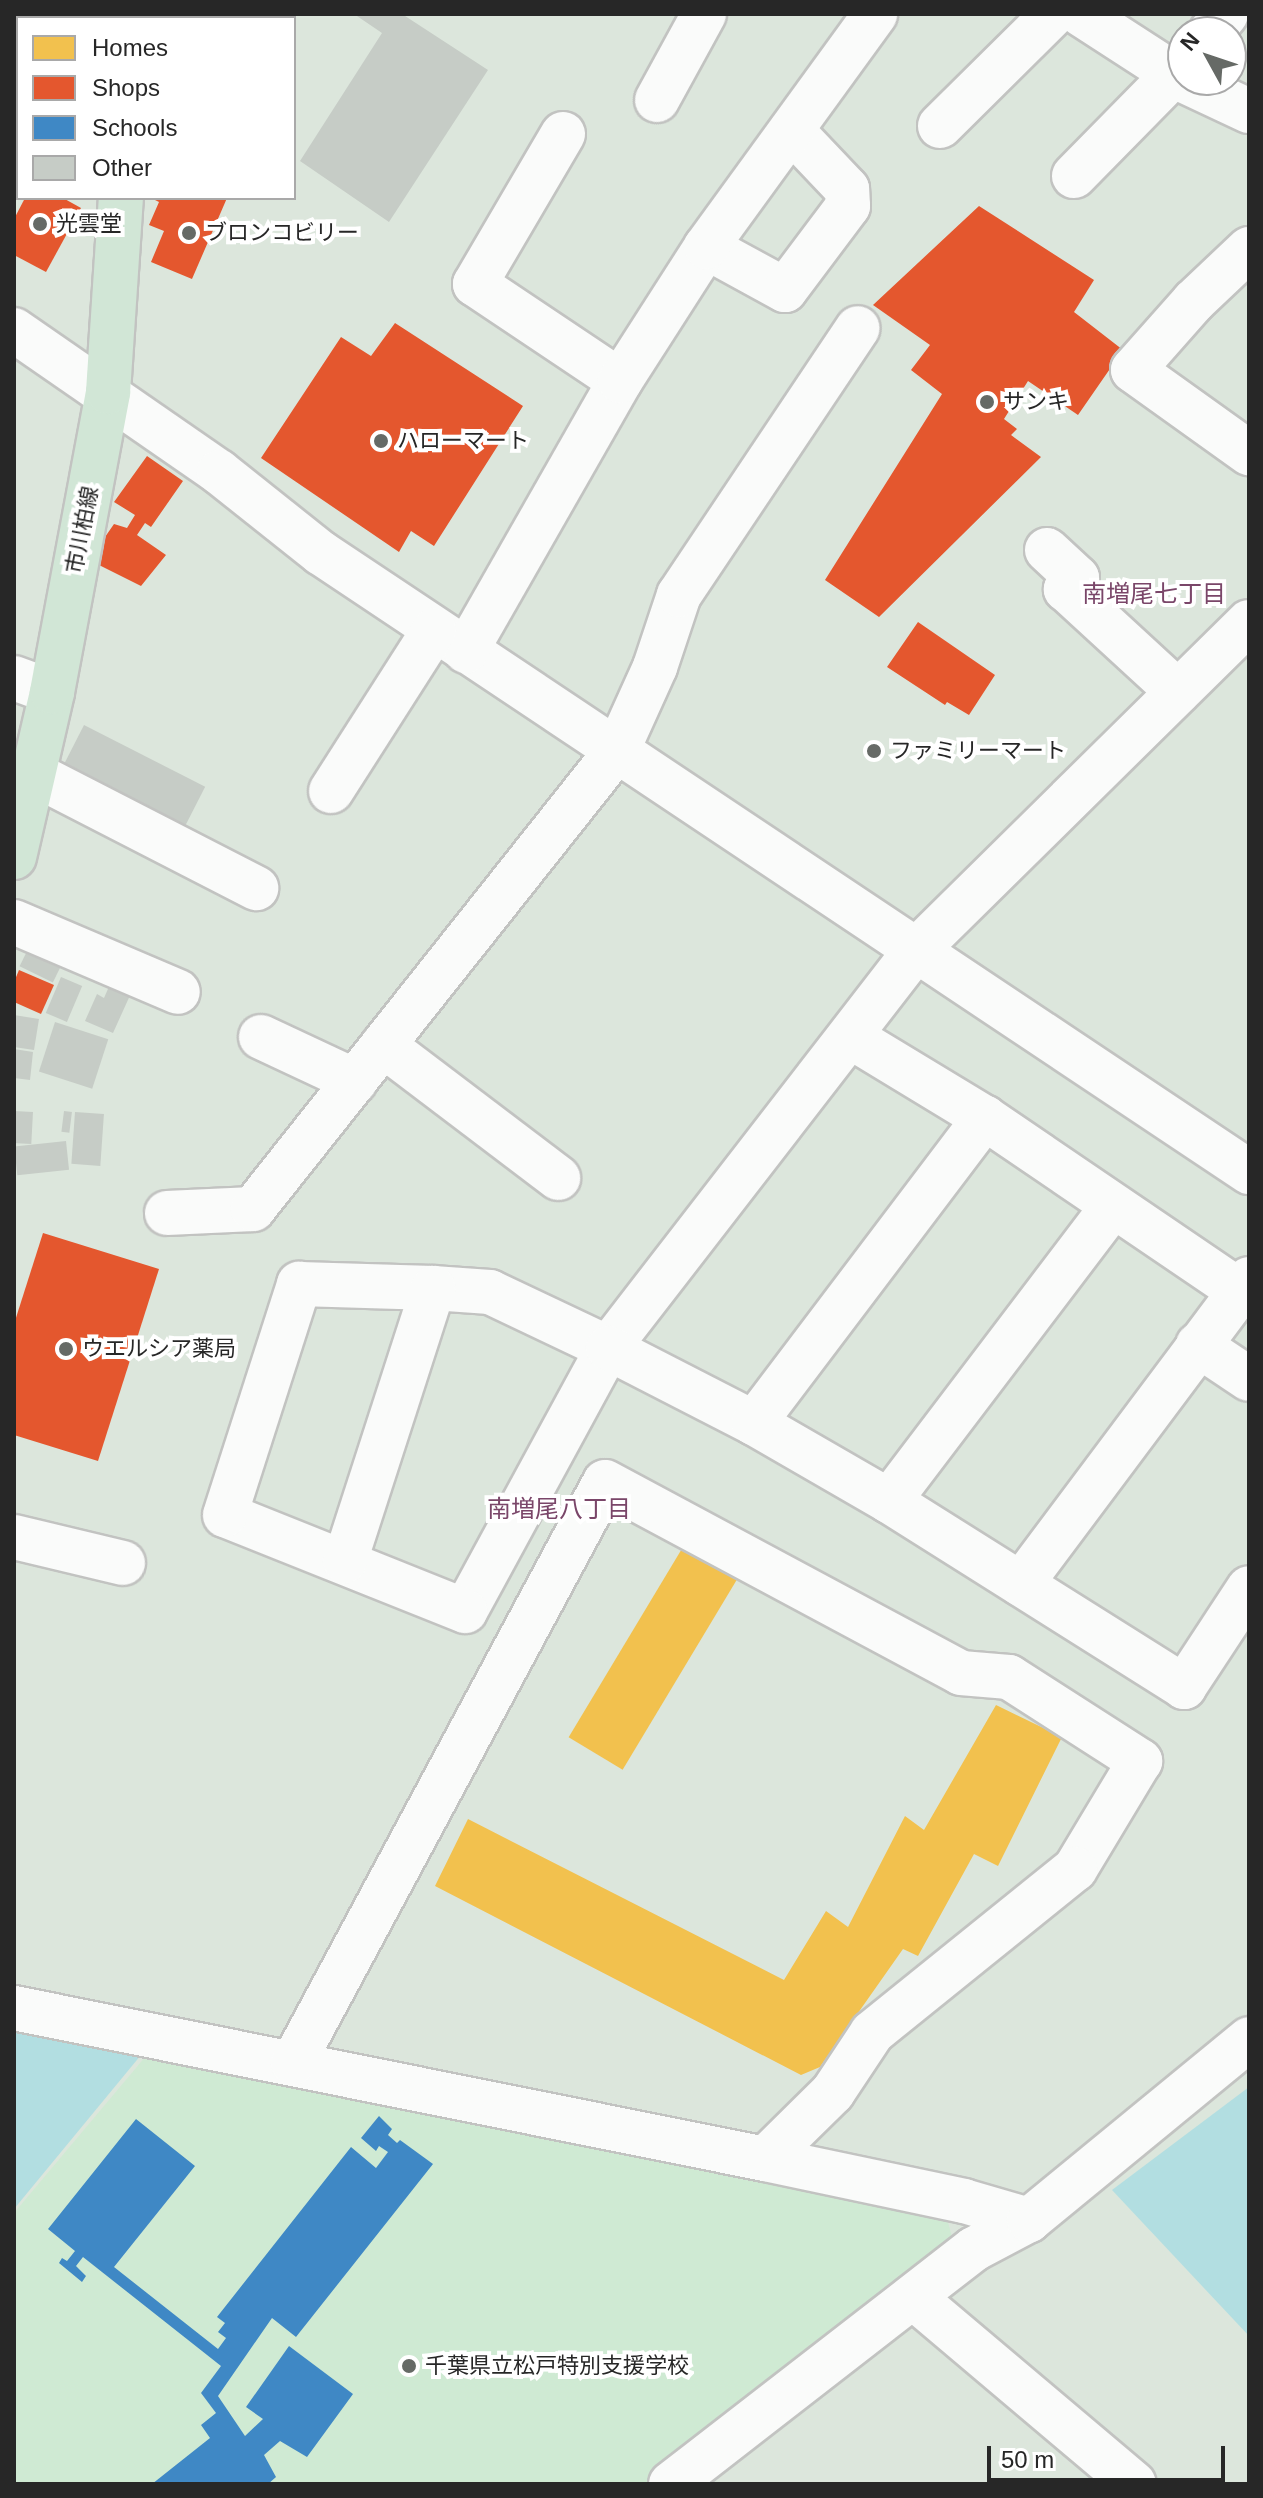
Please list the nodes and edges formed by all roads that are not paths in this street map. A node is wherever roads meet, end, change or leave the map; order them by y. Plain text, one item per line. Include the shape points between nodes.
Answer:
1 (704, 14) edge
2 (875, 14) edge
3 (1053, 14) edge
4 (1081, 14) edge
5 (1167, 66) edge
6 (1167, 88) edge
7 (1221, 96) edge
8 (657, 100) dead end
9 (1249, 111) edge
10 (940, 126) dead end
11 (791, 130) junction
12 (563, 134) dead end
13 (1074, 176) dead end
14 (121, 200) edge
15 (706, 247) junction
16 (1249, 249) edge
17 (858, 328) dead end
18 (14, 330) edge
19 (620, 381) junction
20 (108, 392) junction
21 (1249, 453) edge
22 (1047, 550) dead end
23 (1249, 622) edge
24 (450, 640) junction
25 (33, 685) edge
26 (1178, 692) junction
27 (618, 749) junction
28 (34, 774) junction
29 (331, 791) dead end
30 (14, 857) edge
31 (256, 888) dead end
32 (14, 922) edge
33 (915, 951) junction
34 (178, 992) dead end
35 (261, 1037) dead end
36 (851, 1037) junction
37 (383, 1045) junction
38 (355, 1081) junction
39 (985, 1118) junction
40 (1249, 1172) edge
41 (558, 1178) dead end
42 (1113, 1206) junction
43 (167, 1213) dead end
44 (1245, 1285) edge
45 (433, 1288) junction
46 (1198, 1345) junction
47 (608, 1348) junction
48 (1249, 1379) edge
49 (754, 1423) junction
50 (889, 1501) junction
51 (14, 1537) edge
52 (345, 1561) junction
53 (123, 1563) dead end
54 (1021, 1584) junction
55 (1249, 1588) edge
56 (14, 2008) edge
57 (1249, 2039) edge
58 (293, 2063) junction
59 (765, 2159) junction
60 (1029, 2220) junction
61 (913, 2297) junction
62 (671, 2484) edge
63 (1134, 2484) edge

1 - 8 street
2 - 11 street
3 - 10 street
4 - 5 street
6 - 13 street
7 - 9 street
11 - 15 street
11 - 15 street via 847,189 848,206 785,290
12 - 19 street via 475,284
14 - 20 main road, 市川柏線
15 - 19 street
16 - 21 street via 1133,370
17 - 27 street via 679,595 655,667
18 - 20 street
19 - 24 street
20 - 24 street via 321,553
20 - 25 main road, 市川柏線
22 - 26 street via 1077,578 1066,589
23 - 26 street
24 - 27 street
24 - 29 street
25 - 28 main road, 市川柏線
26 - 33 street
27 - 33 street
27 - 37 street
28 - 30 main road, 市川柏線
28 - 31 street
32 - 34 street
33 - 36 street
33 - 40 street
35 - 38 street
36 - 39 street
36 - 47 street
37 - 38 street
37 - 41 street
38 - 43 street via 253,1209
39 - 42 street
39 - 49 street
42 - 44 street
42 - 50 street
44 - 46 street
45 - 47 street via 490,1292
45 - 52 street
45 - 52 street via 299,1284 225,1515
46 - 48 street
46 - 54 street
47 - 49 street
47 - 52 street via 465,1611
49 - 50 street
50 - 54 street
51 - 53 street
54 - 55 street via 1184,1687
56 - 58 street
57 - 60 street
58 - 59 street
58 - 59 street via 605,1482 961,1673 1009,1677 1140,1761 1075,1869 872,2033 833,2092
59 - 60 street
60 - 61 street via 974,2249
61 - 62 street
61 - 63 street

